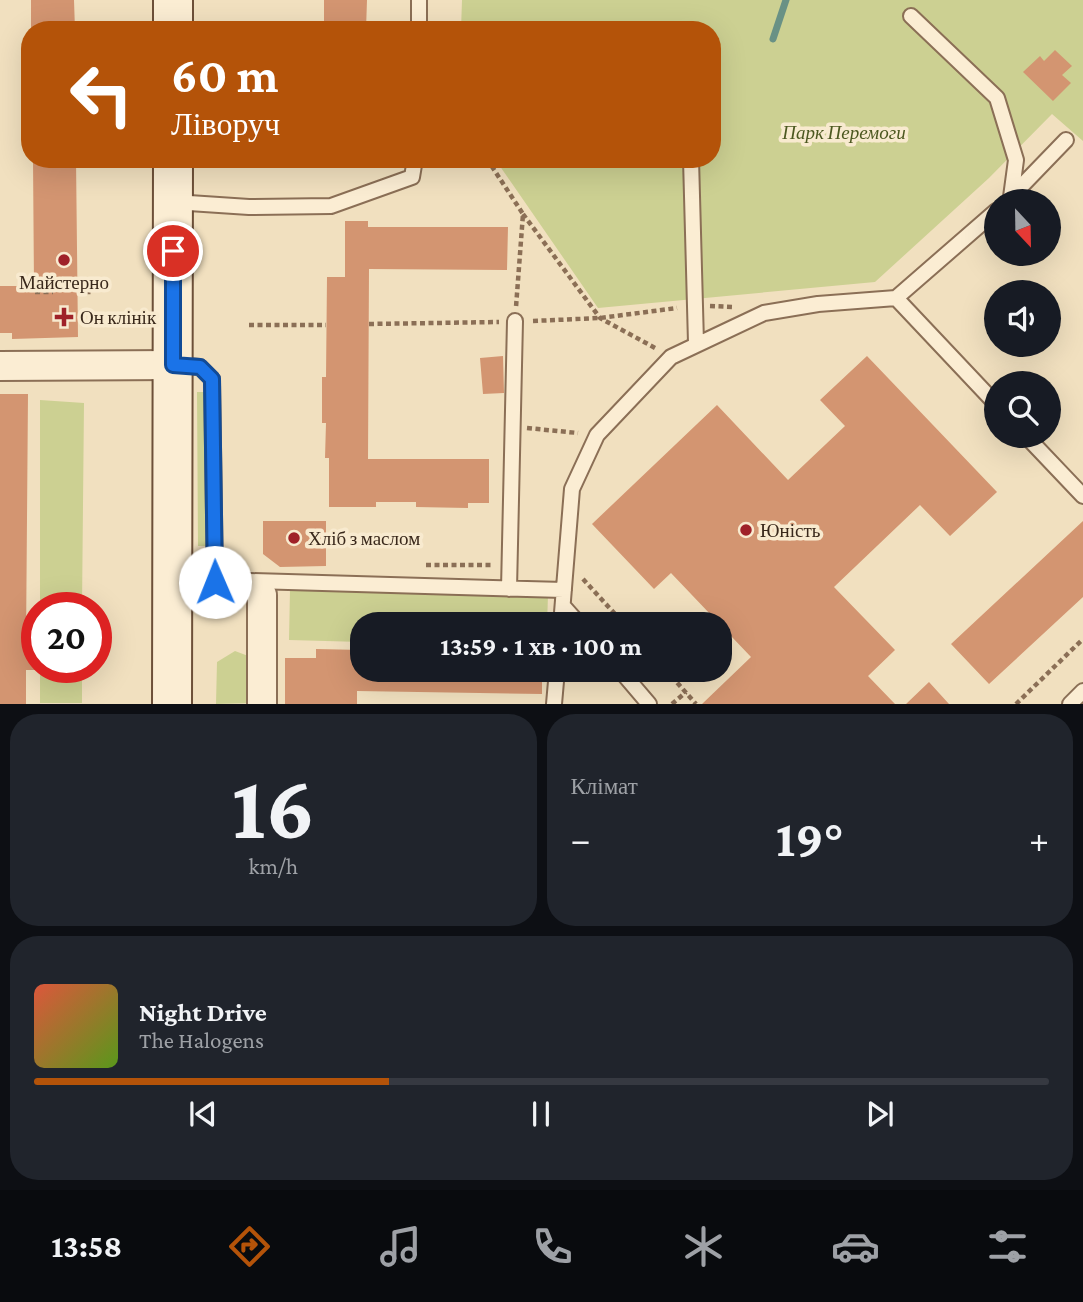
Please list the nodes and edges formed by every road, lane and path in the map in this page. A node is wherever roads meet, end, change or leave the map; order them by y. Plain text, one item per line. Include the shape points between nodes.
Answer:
1 (173, 0) edge
2 (419, 0) edge
3 (911, 16) dead end
4 (173, 21) edge
5 (419, 21) edge
6 (1066, 140) dead end
7 (173, 168) edge
8 (414, 168) edge
9 (493, 168) edge
10 (691, 168) edge
11 (1011, 189) edge
12 (1019, 189) edge
13 (173, 202) junction
14 (523, 214) junction
15 (984, 221) edge
16 (35, 292) dead end
17 (53, 292) dead end
18 (77, 292) dead end
19 (93, 292) dead end
20 (896, 298) junction
21 (600, 318) junction
22 (515, 321) junction
23 (369, 324) dead end
24 (249, 325) dead end
25 (326, 325) dead end
26 (696, 343) junction
27 (671, 357) junction
28 (173, 365) junction
29 (0, 366) edge
30 (984, 391) edge
31 (513, 427) junction
32 (597, 435) junction
33 (1037, 448) edge
34 (1083, 496) edge
35 (567, 560) junction
36 (215, 582) junction
37 (172, 584) junction
38 (257, 589) dead end
39 (509, 589) junction
40 (564, 590) junction
41 (563, 606) junction
42 (562, 612) edge
43 (568, 612) edge
44 (613, 612) edge
45 (1083, 639) edge
46 (556, 682) edge
47 (630, 682) edge
48 (677, 682) edge
49 (1083, 691) edge
50 (686, 692) junction
51 (172, 704) edge
52 (262, 704) edge
53 (554, 704) edge
54 (649, 704) edge
55 (672, 704) edge
56 (696, 704) edge
57 (1016, 704) edge
58 (1070, 704) edge

1 - 4 main road
2 - 5 lane
3 - 11 lane via 997,99 1016,160
6 - 12 lane
7 - 13 main road
8 - 13 lane via 412,177 331,206
9 - 14 path
10 - 26 lane
13 - 28 main road
14 - 21 path
14 - 22 path
15 - 20 lane
16 - 17 path
18 - 19 path
20 - 26 lane via 764,313
20 - 30 lane
21 - 22 path
21 - 27 path
22 - 23 path
22 - 31 lane
24 - 25 path
26 - 27 lane
27 - 32 lane
28 - 29 street
28 - 36 lane via 200,367 212,379
28 - 37 main road
31 - 32 path
31 - 39 lane
32 - 35 lane via 572,489
33 - 34 lane
35 - 40 lane
35 - 44 path
36 - 37 lane
36 - 39 lane
37 - 51 main road
38 - 52 street via 262,595
39 - 40 lane
40 - 41 lane
41 - 42 lane
41 - 43 lane
45 - 57 path
46 - 53 lane
47 - 54 lane
48 - 50 path
49 - 58 lane
50 - 55 path
50 - 56 path

